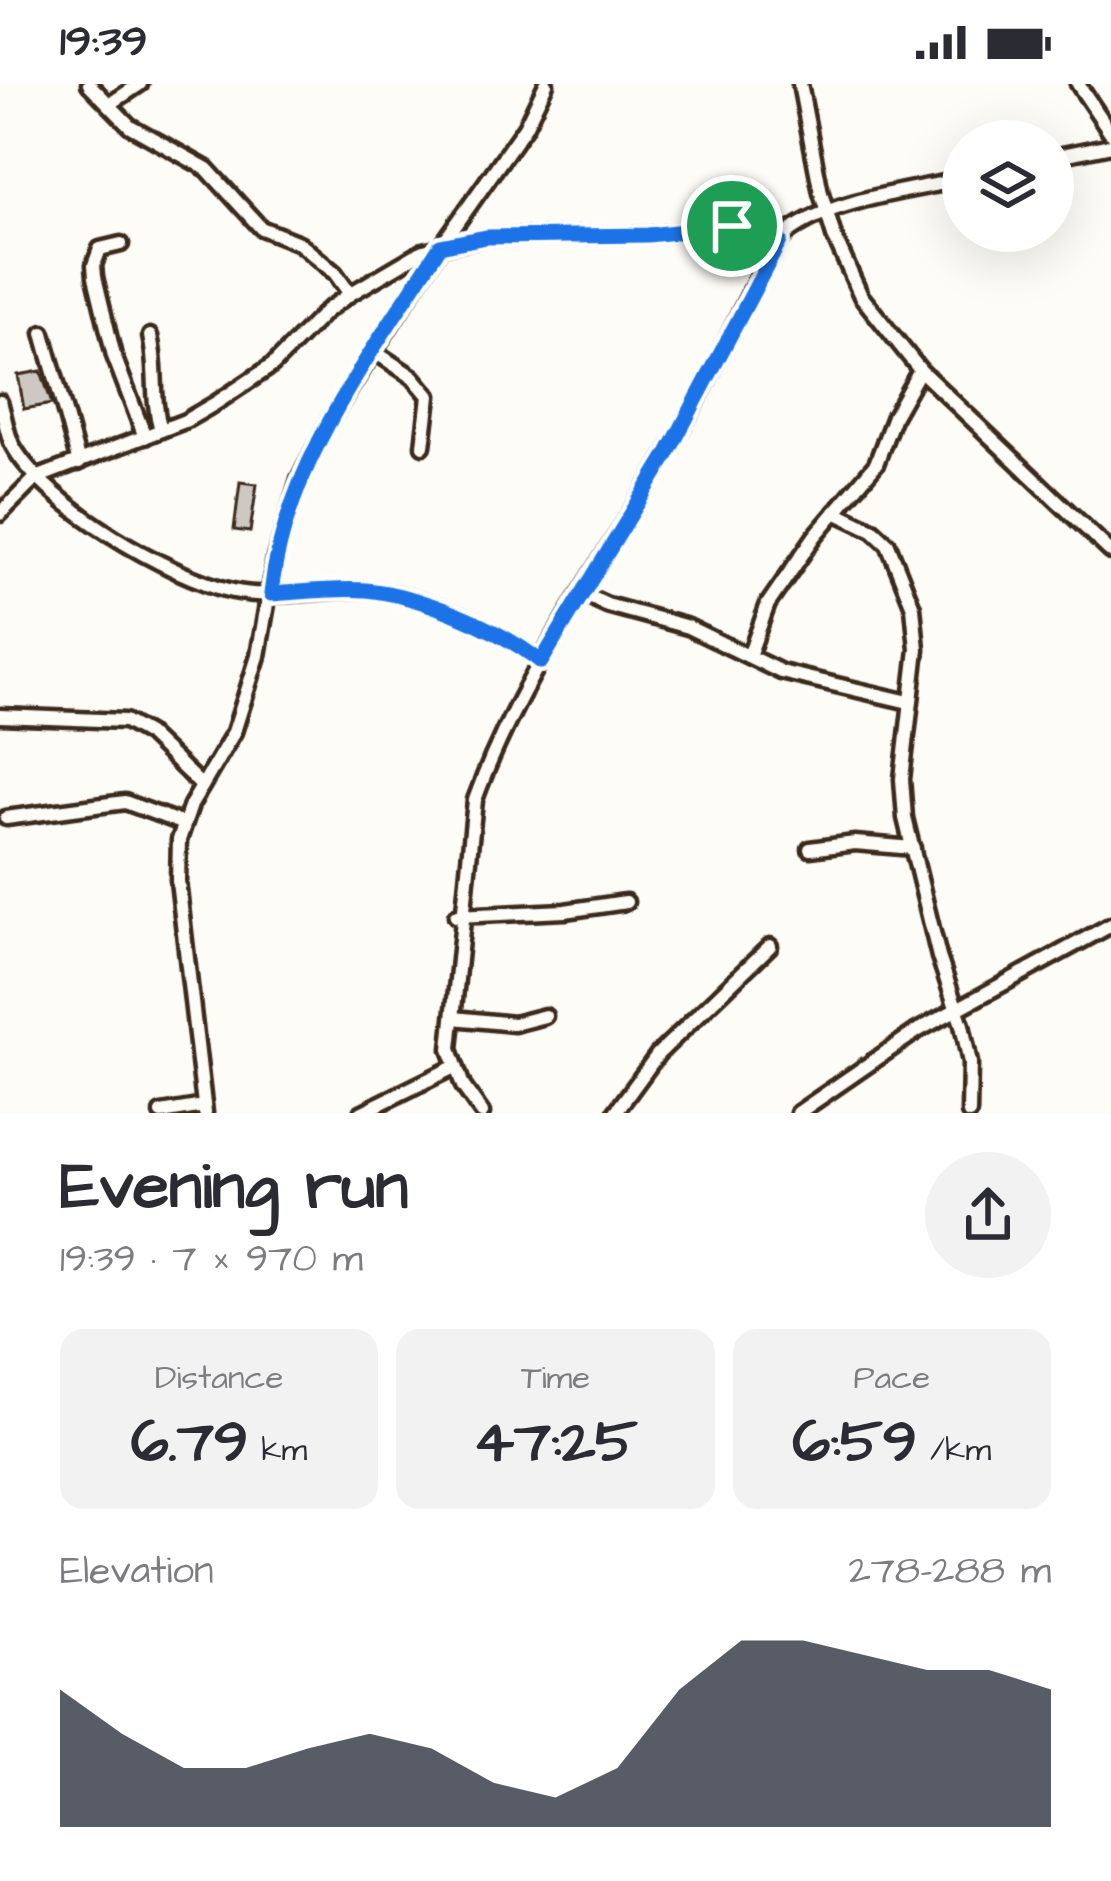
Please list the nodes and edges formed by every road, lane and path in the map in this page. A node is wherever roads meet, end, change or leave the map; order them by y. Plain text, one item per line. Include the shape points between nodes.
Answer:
1 (89, 84) edge
2 (140, 84) edge
3 (546, 84) edge
4 (800, 84) edge
5 (1078, 84) edge
6 (110, 104) junction
7 (1111, 134) edge
8 (1111, 146) edge
9 (1074, 153) edge
10 (942, 183) edge
11 (826, 211) junction
12 (780, 241) junction
13 (121, 244) dead end
14 (440, 246) junction
15 (350, 294) junction
16 (43, 333) dead end
17 (150, 336) dead end
18 (375, 352) junction
19 (920, 370) junction
20 (0, 402) edge
21 (161, 430) junction
22 (145, 436) junction
23 (423, 446) dead end
24 (79, 463) junction
25 (36, 478) junction
26 (836, 512) junction
27 (0, 514) edge
28 (1111, 553) edge
29 (271, 594) junction
30 (584, 594) junction
31 (749, 656) junction
32 (541, 662) junction
33 (909, 702) junction
34 (0, 716) edge
35 (202, 786) junction
36 (6, 818) dead end
37 (184, 824) junction
38 (913, 848) junction
39 (810, 849) dead end
40 (626, 902) dead end
41 (460, 917) junction
42 (1110, 928) edge
43 (770, 946) dead end
44 (956, 1009) junction
45 (545, 1016) dead end
46 (454, 1018) junction
47 (454, 1067) junction
48 (205, 1109) edge
49 (161, 1113) edge
50 (361, 1113) edge
51 (482, 1113) edge
52 (615, 1113) edge
53 (798, 1113) edge
54 (969, 1113) edge

1 - 6 street
2 - 6 street
3 - 14 street
4 - 11 street
5 - 7 street
6 - 15 street via 150,140 207,169 261,228 299,243
8 - 9 street
10 - 11 street
11 - 12 street
11 - 19 street via 861,296
12 - 14 street via 732,226
12 - 30 street
13 - 22 street via 100,249 95,277
14 - 15 street
14 - 18 street
15 - 21 street via 256,378
16 - 24 street
17 - 21 street
18 - 23 street via 425,388
18 - 29 street via 299,479
19 - 26 street via 876,464
19 - 28 street
20 - 25 street via 10,442
21 - 22 street
22 - 24 street
24 - 25 street
25 - 27 street
25 - 29 street via 175,571 236,592
26 - 31 street via 768,604
26 - 33 street via 873,530 901,570 917,649
29 - 32 street via 370,590 500,634
29 - 35 street via 235,732
30 - 31 street
30 - 32 street
31 - 33 street via 782,672
32 - 41 street via 475,800
33 - 38 street via 902,779
34 - 35 street via 125,721
35 - 37 street
36 - 37 street via 125,802
37 - 48 street via 178,881
38 - 39 street
38 - 44 street
40 - 41 street
41 - 46 street
42 - 44 street
43 - 52 street via 658,1054
44 - 53 street
44 - 54 street via 970,1063
45 - 46 street via 514,1024
46 - 47 street
47 - 50 street
47 - 51 street
48 - 49 street

